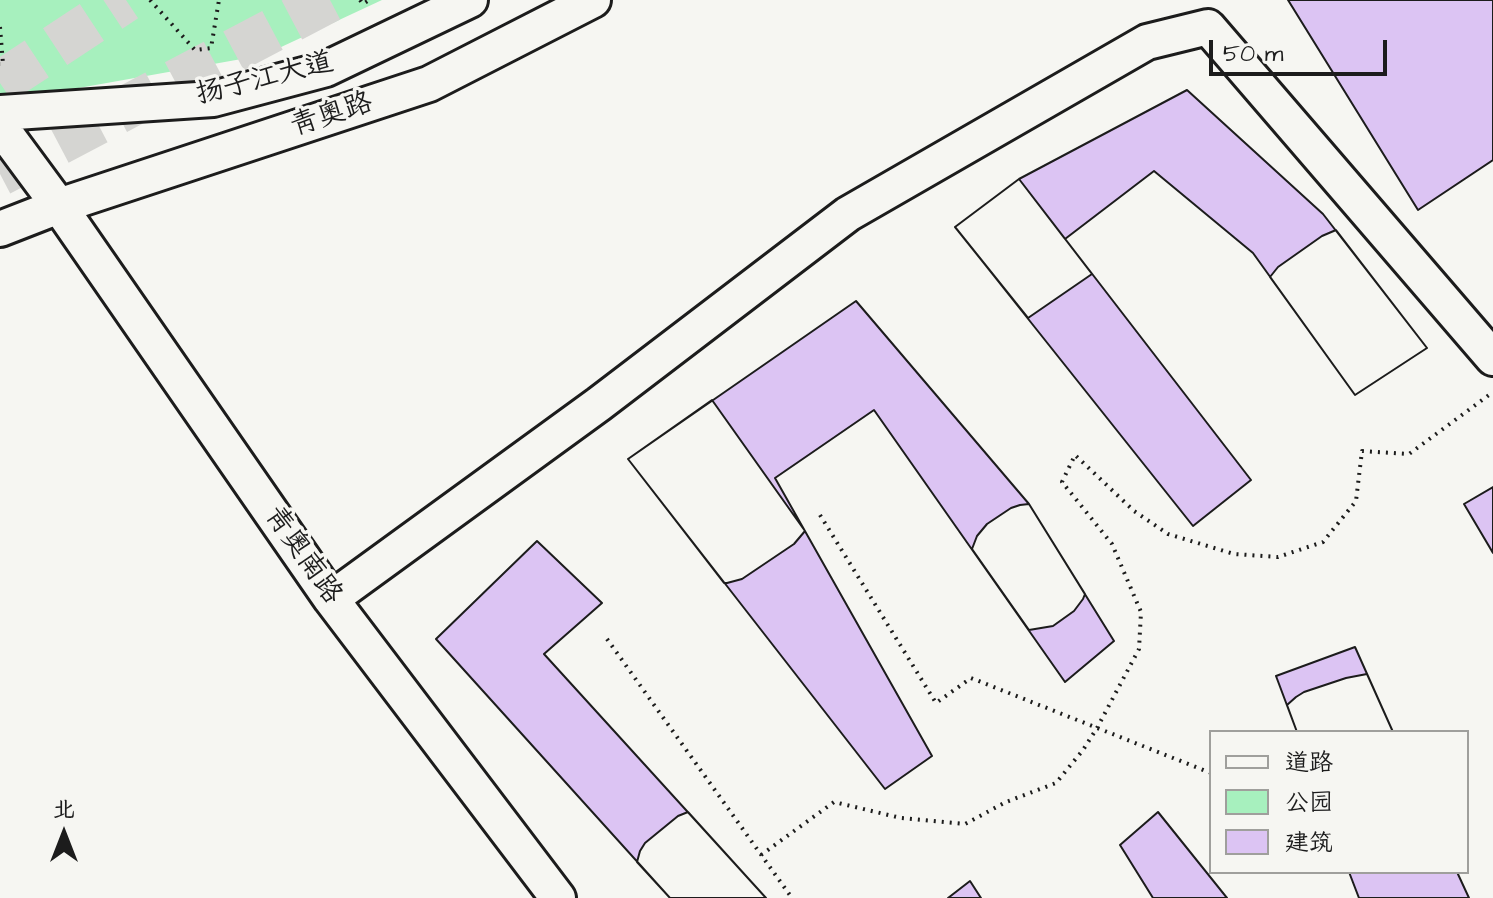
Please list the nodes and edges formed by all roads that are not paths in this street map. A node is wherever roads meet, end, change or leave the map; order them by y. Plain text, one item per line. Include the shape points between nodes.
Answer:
1 (470, 0) edge
2 (593, 0) edge
3 (558, 12) edge
4 (0, 113) edge
5 (0, 126) edge
6 (59, 206) junction
7 (0, 229) edge
8 (1493, 358) edge
9 (331, 599) junction
10 (558, 898) edge

1 - 4 street, 扬子江大道 via 326,69 213,99
2 - 3 street, 青奥路
3 - 6 street, 青奥路 via 429,84
5 - 6 street, 青奥南路
6 - 7 street, 青奥路
6 - 9 street, 青奥南路
8 - 9 street via 1208,27 1147,42 848,214
9 - 10 street, 青奥南路

